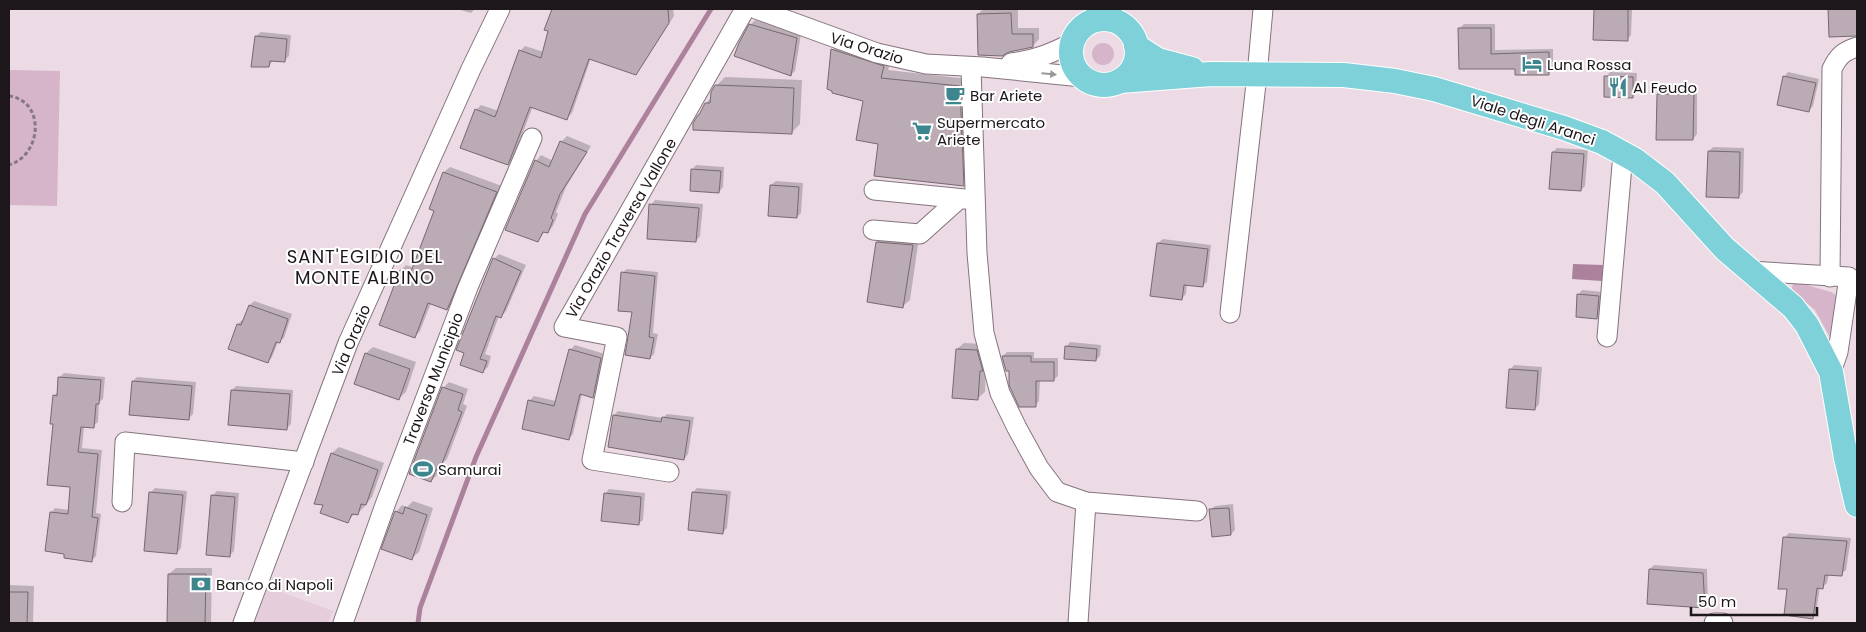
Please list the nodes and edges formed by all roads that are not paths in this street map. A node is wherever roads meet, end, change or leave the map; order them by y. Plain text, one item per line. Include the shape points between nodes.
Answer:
1 (499, 9) edge
2 (744, 9) edge
3 (756, 9) edge
4 (1263, 9) edge
5 (1096, 15) edge
6 (1120, 16) edge
7 (1072, 43) junction
8 (1136, 46) junction
9 (1857, 47) edge
10 (977, 67) junction
11 (1211, 74) junction
12 (1257, 75) junction
13 (1082, 77) junction
14 (1120, 81) junction
15 (532, 138) dead end
16 (1624, 154) junction
17 (874, 190) dead end
18 (967, 199) junction
19 (873, 230) dead end
20 (1749, 271) junction
21 (1845, 277) edge
22 (1230, 313) dead end
23 (1607, 337) dead end
24 (1831, 372) junction
25 (304, 462) junction
26 (669, 472) dead end
27 (122, 502) dead end
28 (1086, 502) junction
29 (1857, 505) edge
30 (1197, 511) dead end
31 (243, 623) edge
32 (343, 623) edge
33 (1078, 623) edge
34 (1714, 623) edge
35 (1722, 623) edge

1 - 25 street, Via Orazio via 348,343
2 - 26 street, Via Orazio Traversa Vallone via 564,327 617,337 592,460
3 - 10 street, Via Orazio via 877,53 926,64
4 - 12 street
5 - 6 main road via 1112,20
5 - 7 main road via 1076,33
6 - 8 main road
7 - 10 street via 1033,60
7 - 13 main road via 1072,61
8 - 11 main road via 1158,60
8 - 14 main road via 1134,66
9 - 21 street via 1840,55 1832,69
10 -> 13 street
10 - 18 street
11 - 12 main road, Viale degli Aranci
11 - 14 main road
12 - 16 main road, Viale degli Aranci via 1344,75 1434,89 1564,128
12 - 22 street
13 - 14 main road via 1100,85
15 - 32 street, Traversa Municipio via 468,287
16 - 20 main road, Viale degli Aranci via 1665,183
16 - 23 street
17 - 18 street
18 - 19 street via 920,234
18 - 28 street via 977,253 984,332 1000,393 1039,468 1057,492
20 - 21 street
20 - 24 main road, Viale degli Aranci via 1793,307 1808,325
21 - 24 street via 1838,352
24 - 29 main road, Viale degli Aranci
25 - 27 street via 126,442
25 - 31 street, Via Orazio
28 - 30 street
28 - 33 street
34 - 35 street

